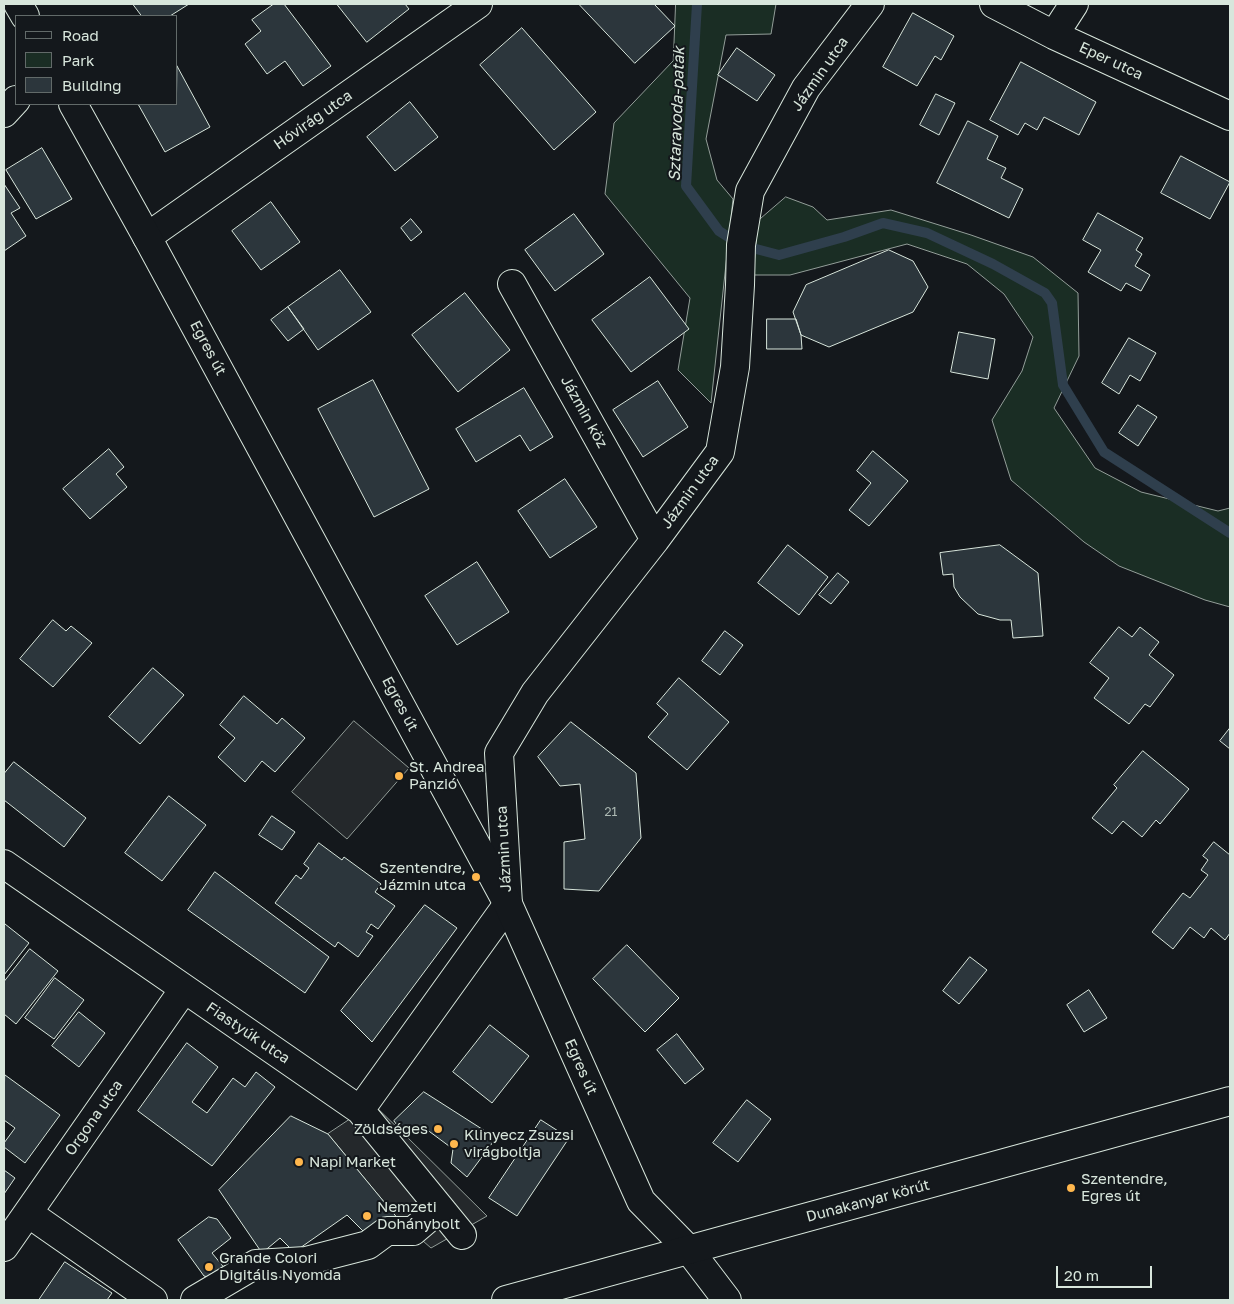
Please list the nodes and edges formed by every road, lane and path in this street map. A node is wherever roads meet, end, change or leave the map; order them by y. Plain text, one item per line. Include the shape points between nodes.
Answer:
1 (18, 4) edge
2 (478, 4) edge
3 (870, 4) edge
4 (994, 4) edge
5 (1074, 4) edge
6 (24, 15) edge
7 (1054, 35) junction
8 (15, 101) edge
9 (74, 105) edge
10 (4, 113) edge
11 (1230, 116) edge
12 (147, 237) junction
13 (512, 284) dead end
14 (655, 540) junction
15 (4, 864) edge
16 (508, 904) junction
17 (184, 989) junction
18 (1230, 1101) edge
19 (360, 1110) junction
20 (440, 1208) junction
21 (28, 1213) junction
22 (462, 1234) dead end
23 (4, 1247) edge
24 (689, 1250) junction
25 (153, 1300) edge
26 (195, 1300) edge
27 (506, 1300) edge
28 (727, 1300) edge

1 - 6 street
2 - 12 street, Hóvirág utca
3 - 14 street, Jázmin utca via 806,88 750,191 741,245 735,367 720,452
4 - 7 street, Eper utca
5 - 7 street
7 - 11 street, Eper utca
8 - 10 street
9 - 12 street, Egres út
12 - 16 street, Egres út
13 - 14 street, Jázmin köz
14 - 16 street, Jázmin utca via 535,693 499,753
15 - 17 street, Fiastyúk utca
16 - 19 street
16 - 24 street, Egres út via 640,1201
17 - 19 street, Fiastyúk utca
17 - 21 street, Orgona utca
18 - 24 street, Dunakanyar körút
19 - 20 street, Fiastyúk utca
20 - 22 street, Fiastyúk utca
20 - 26 street via 413,1231 386,1231 368,1245 306,1261 256,1264
21 - 23 street, Orgona utca
21 - 25 street
24 - 27 street, Dunakanyar körút
24 - 28 street, Egres út

